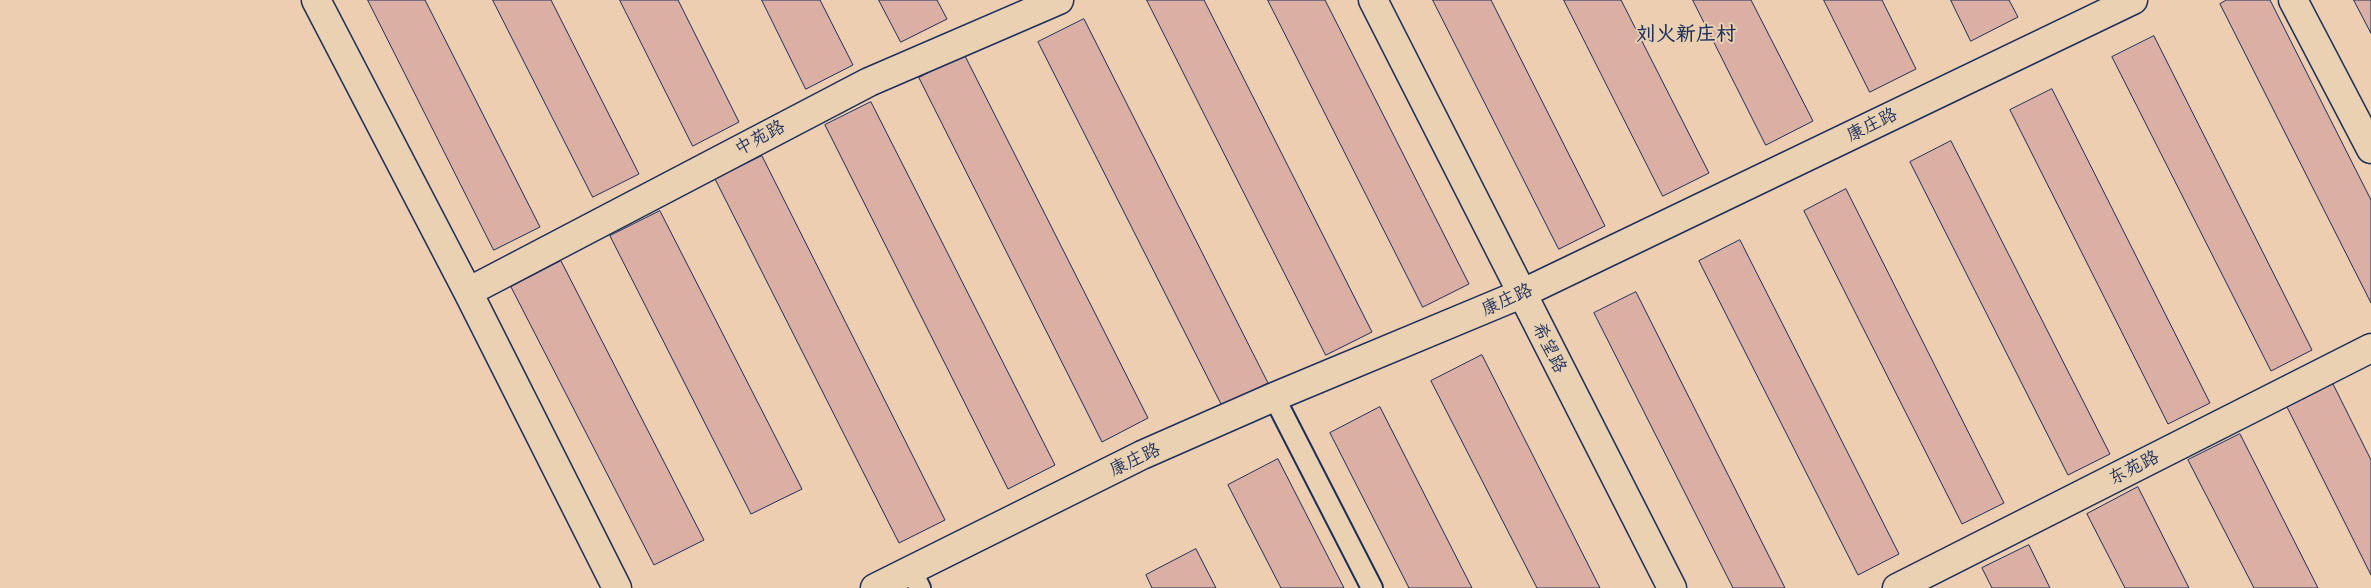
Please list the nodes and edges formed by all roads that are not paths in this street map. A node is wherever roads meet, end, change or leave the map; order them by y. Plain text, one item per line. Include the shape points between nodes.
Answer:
1 (316, 0) edge
2 (1059, 0) edge
3 (1373, 0) edge
4 (2133, 0) edge
5 (2293, 0) edge
6 (2371, 149) edge
7 (468, 292) junction
8 (1521, 294) junction
9 (2371, 348) edge
10 (1274, 397) junction
11 (916, 579) edge
12 (617, 588) edge
13 (875, 588) edge
14 (1372, 588) edge
15 (1672, 588) edge
16 (1897, 588) edge

1 - 7 street
2 - 7 street, 中苑路 via 868,82
3 - 8 street, 希望路
4 - 8 street, 康庄路
5 - 6 street
7 - 12 street
8 - 10 street, 康庄路
8 - 15 street, 希望路
9 - 16 street, 东苑路
10 - 11 street, 康庄路 via 1142,455
10 - 14 lane
11 - 13 street, 康庄路

